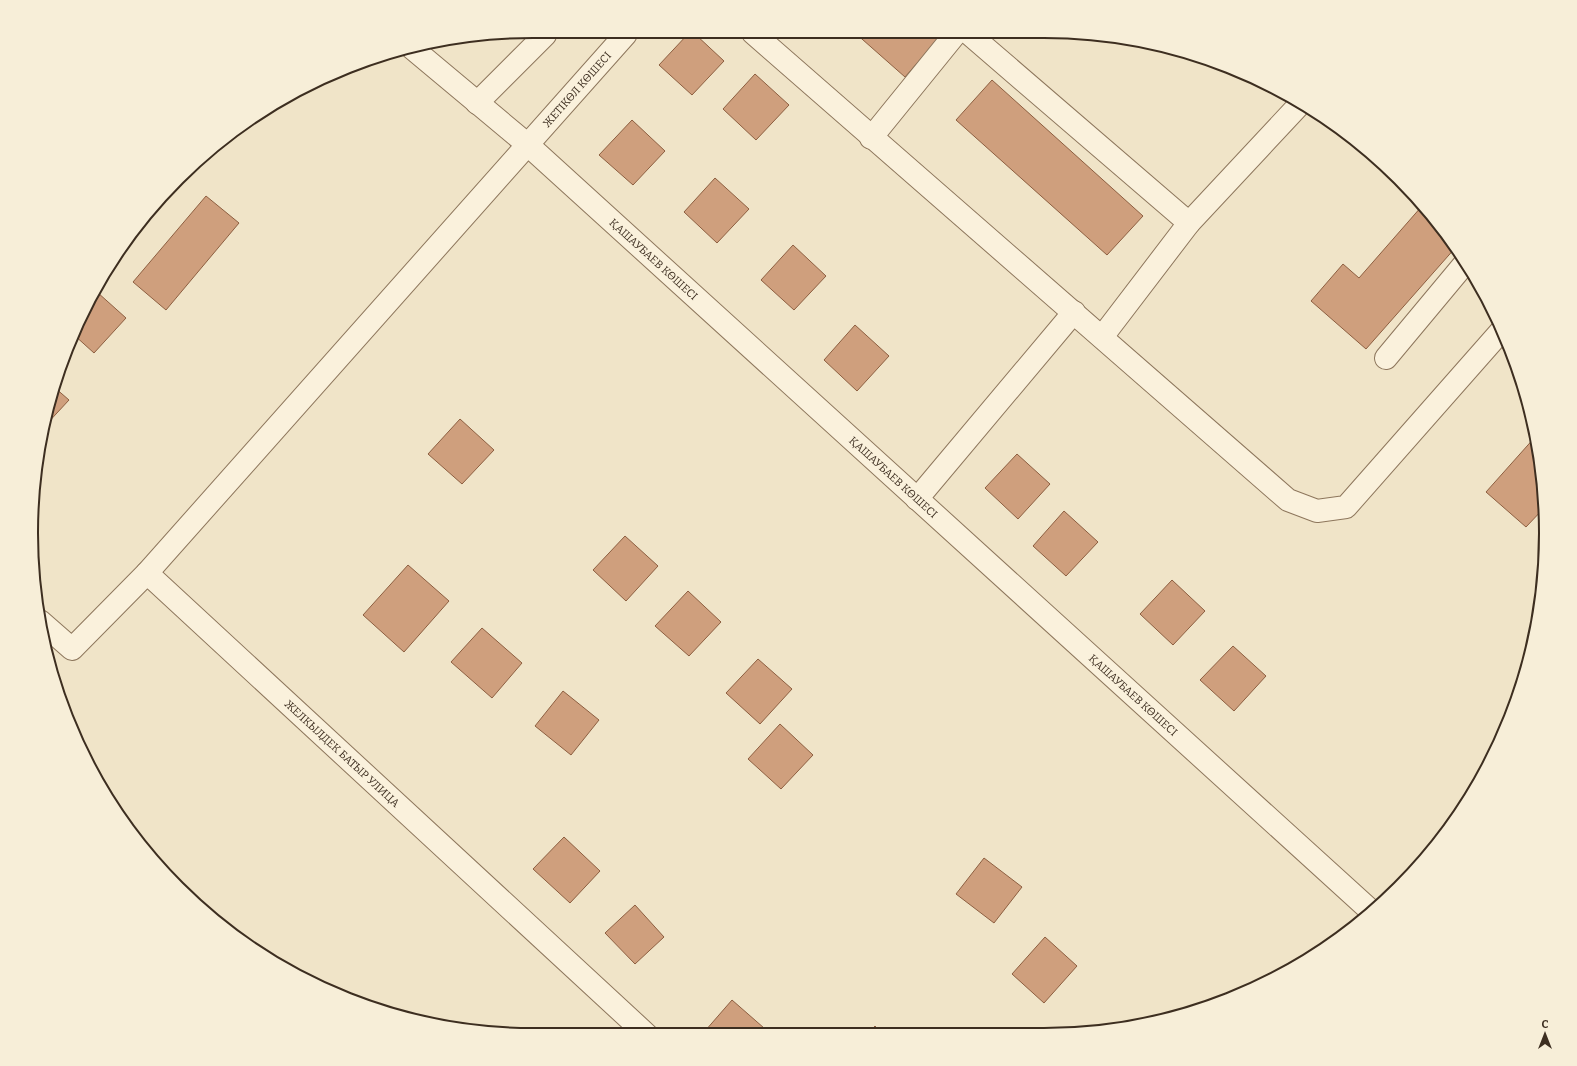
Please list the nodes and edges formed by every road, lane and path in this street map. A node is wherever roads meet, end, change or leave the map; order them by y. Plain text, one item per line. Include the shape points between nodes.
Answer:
1 (542, 38) edge
2 (622, 38) edge
3 (759, 38) edge
4 (952, 38) edge
5 (974, 38) edge
6 (417, 52) edge
7 (477, 103) junction
8 (1297, 107) edge
9 (871, 138) junction
10 (528, 145) junction
11 (1189, 224) junction
12 (1462, 267) edge
13 (1074, 312) junction
14 (1497, 335) edge
15 (1102, 337) junction
16 (1386, 358) dead end
17 (917, 499) junction
18 (147, 573) junction
19 (48, 628) edge
20 (1367, 907) edge
21 (639, 1028) edge

1 - 7 street
2 - 10 street, ЖЕТІКӨЛ КӨШЕСІ
3 - 9 street
4 - 9 street
5 - 11 street
6 - 7 street, ҚАШАУБАЕВ КӨШЕСІ
7 - 10 street, ҚАШАУБАЕВ КӨШЕСІ
8 - 11 street
9 - 13 street
10 - 17 street, ҚАШАУБАЕВ КӨШЕСІ
10 - 18 street, ЖЕТІКӨЛ КӨШЕСІ
11 - 15 street
12 - 16 street
13 - 15 street
13 - 17 street
14 - 15 street via 1346,507 1317,511 1288,500
17 - 20 street, ҚАШАУБАЕВ КӨШЕСІ
18 - 19 street via 72,649
18 - 21 street, ЖЕЛКЫЛДЕК БАТЫР УЛИЦА

